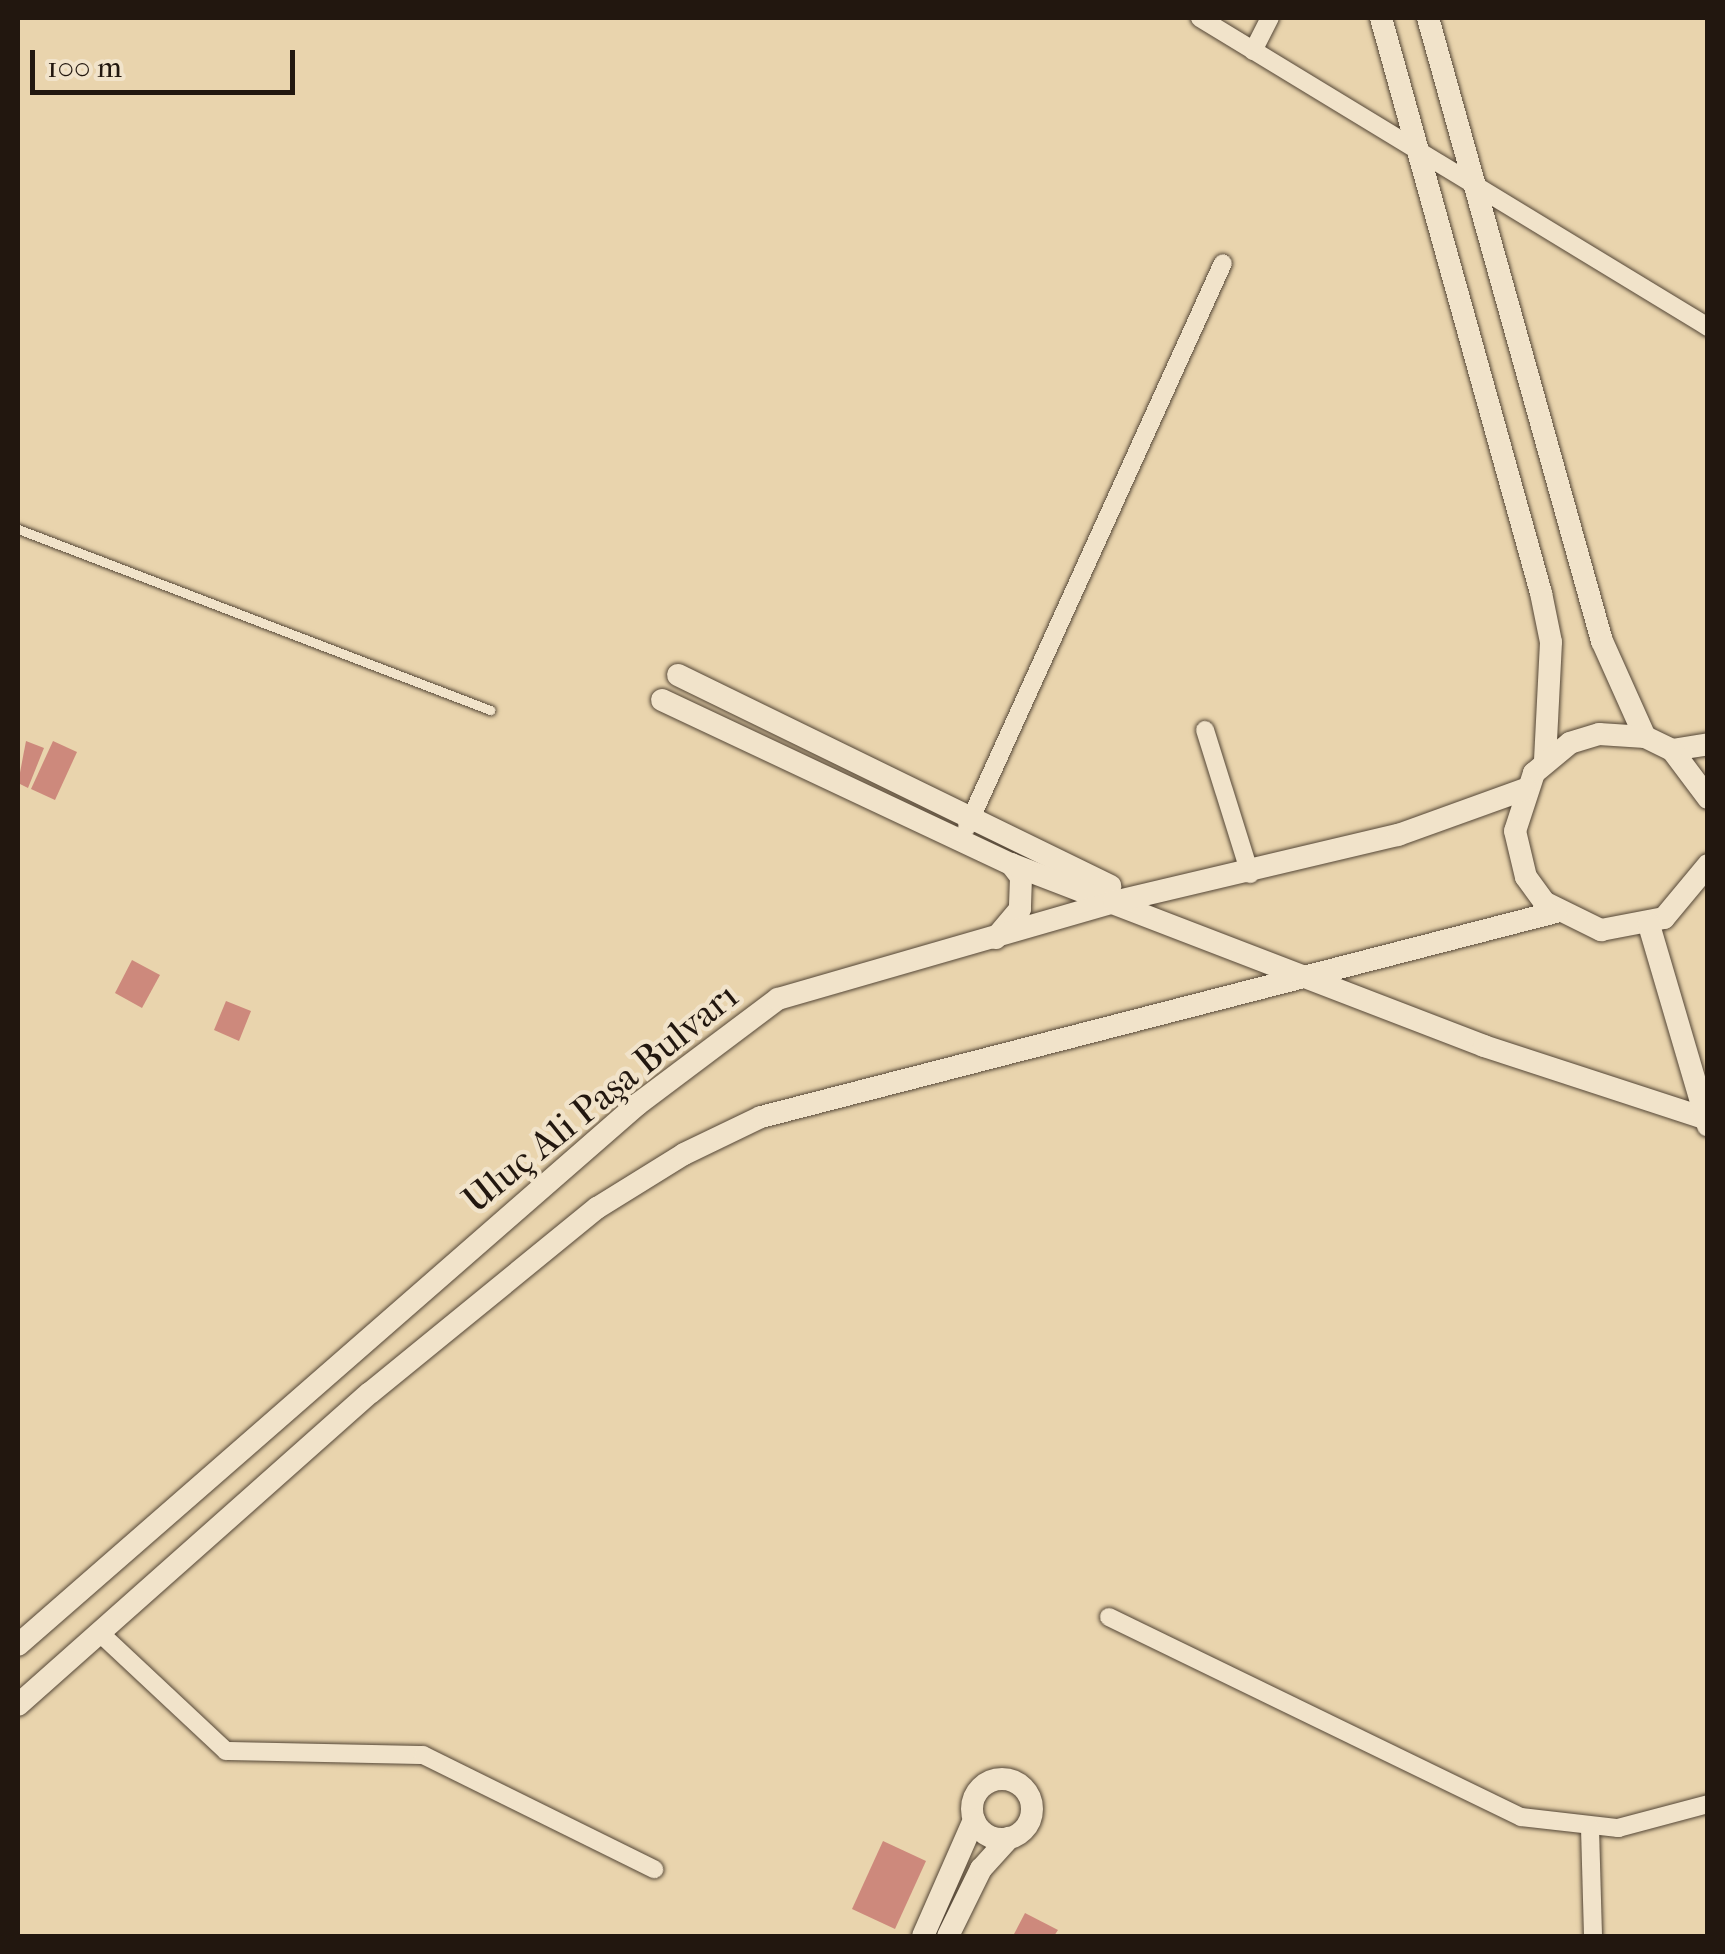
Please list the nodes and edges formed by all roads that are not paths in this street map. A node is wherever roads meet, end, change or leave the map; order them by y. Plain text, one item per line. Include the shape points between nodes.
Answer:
1 (1200, 18) edge
2 (1270, 18) edge
3 (1381, 18) edge
4 (1428, 18) edge
5 (1253, 50) junction
6 (1416, 150) junction
7 (1473, 185) junction
8 (1223, 263) dead end
9 (1708, 326) edge
10 (18, 529) edge
11 (678, 675) dead end
12 (662, 700) dead end
13 (490, 710) dead end
14 (1206, 730) dead end
15 (1645, 737) junction
16 (1708, 744) edge
17 (1672, 750) junction
18 (1545, 761) junction
19 (1526, 789) junction
20 (1708, 798) edge
21 (967, 827) junction
22 (1011, 864) junction
23 (1707, 867) edge
24 (1250, 874) junction
25 (1157, 898) junction
26 (1114, 902) junction
27 (1556, 912) junction
28 (1649, 925) junction
29 (996, 938) junction
30 (1302, 976) junction
31 (1706, 1122) edge
32 (1109, 1617) dead end
33 (101, 1634) junction
34 (18, 1646) edge
35 (18, 1706) edge
36 (1708, 1804) edge
37 (974, 1820) junction
38 (1590, 1828) junction
39 (1009, 1838) junction
40 (654, 1869) dead end
41 (922, 1936) edge
42 (948, 1936) edge
43 (1593, 1936) edge

1 - 5 street
2 - 5 street
3 - 6 street
4 - 7 street
5 - 6 street
6 - 7 street
6 - 18 street via 1542,592 1551,642
7 - 9 street
7 - 15 street via 1602,642
8 - 21 street
10 - 13 lane
11 - 21 street
12 - 21 street
14 - 24 street
15 - 17 street
15 - 18 street via 1584,737
16 - 17 street
17 - 20 street
18 - 19 street
19 - 24 street, Uluç Ali Paşa Bulvarı
19 - 27 street via 1516,847 1534,890
21 - 22 street
21 - 25 street
22 - 26 street
22 - 29 street via 1021,877 1020,909
23 - 28 street via 1677,908
24 - 25 street, Uluç Ali Paşa Bulvarı
25 - 26 street, Uluç Ali Paşa Bulvarı
26 - 29 street, Uluç Ali Paşa Bulvarı
26 - 30 street
27 - 28 street via 1601,930
27 - 30 street
28 - 31 street
29 - 34 street, Uluç Ali Paşa Bulvarı via 824,984 728,1030
30 - 31 street
30 - 33 street via 761,1117 672,1160 597,1208 370,1392
32 - 38 street via 1495,1808
33 - 35 street
33 - 40 street via 226,1751 260,1759 423,1755
36 - 38 street
37 - 39 street via 984,1834
37 - 39 street via 982,1787 1019,1785 1032,1810
37 - 41 street
38 - 43 street
39 - 42 street via 981,1869

